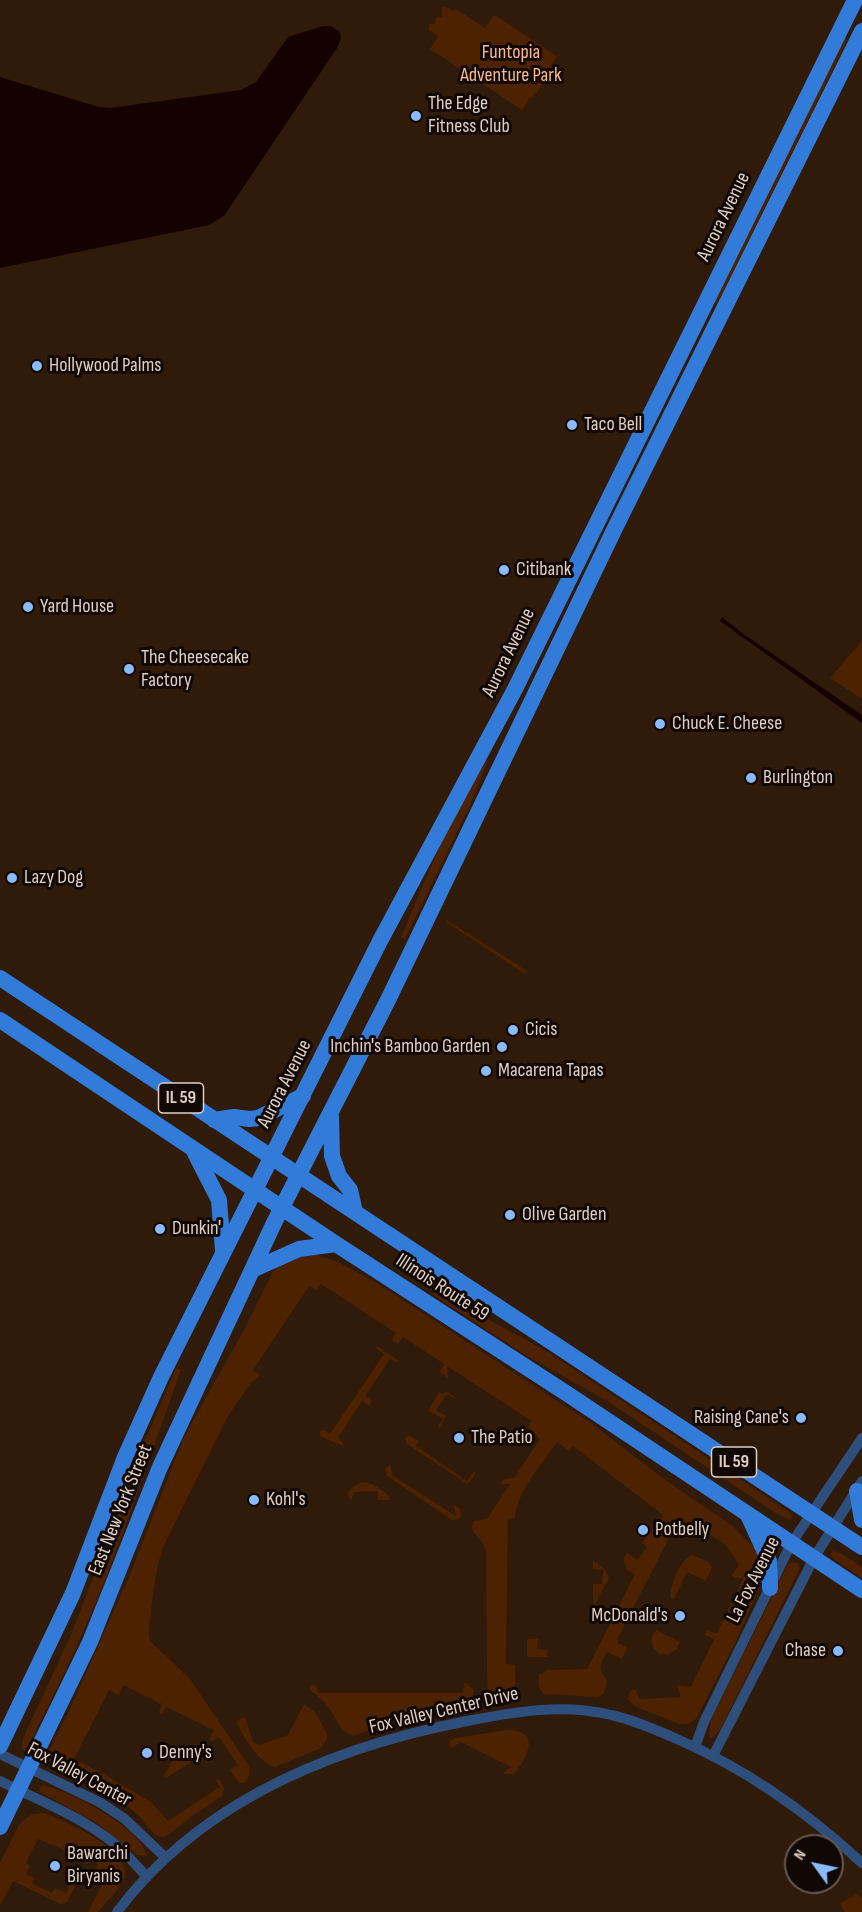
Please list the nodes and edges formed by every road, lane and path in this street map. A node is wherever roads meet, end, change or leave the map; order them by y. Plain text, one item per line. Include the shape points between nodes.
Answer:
1 (855, 0) edge
2 (862, 31) edge
3 (0, 978) edge
4 (0, 1020) edge
5 (303, 1096) junction
6 (331, 1113) junction
7 (214, 1120) junction
8 (194, 1149) junction
9 (270, 1157) junction
10 (299, 1176) junction
11 (254, 1190) junction
12 (282, 1208) junction
13 (355, 1212) junction
14 (336, 1244) junction
15 (223, 1251) junction
16 (252, 1270) junction
17 (862, 1438) edge
18 (859, 1486) edge
19 (747, 1514) junction
20 (812, 1514) junction
21 (862, 1520) edge
22 (832, 1527) junction
23 (791, 1544) junction
24 (862, 1547) edge
25 (814, 1558) junction
26 (770, 1588) junction
27 (862, 1590) edge
28 (0, 1746) edge
29 (695, 1747) junction
30 (0, 1754) edge
31 (713, 1756) junction
32 (29, 1768) junction
33 (0, 1780) edge
34 (18, 1790) junction
35 (0, 1827) edge
36 (165, 1857) junction
37 (862, 1863) edge
38 (147, 1876) junction
39 (117, 1912) edge

1 - 5 main road, Aurora Avenue via 515,689 380,940
2 - 6 main road, Aurora Avenue via 610,536
3 - 7 main road, Illinois Route 59 / IL 59
4 - 8 main road, Illinois Route 59 / IL 59
5 - 7 main road via 258,1118
5 - 9 main road, Aurora Avenue
6 - 10 main road, Aurora Avenue
6 - 13 main road via 332,1156 350,1191
7 - 9 main road, Illinois Route 59 / IL 59
8 - 11 main road, Illinois Route 59 / IL 59
8 - 15 main road via 219,1200
9 - 10 main road, Illinois Route 59 / IL 59
9 - 11 main road, Aurora Avenue
10 - 12 main road, Aurora Avenue
10 - 13 main road, Illinois Route 59 / IL 59
11 - 12 main road, Illinois Route 59 / IL 59
11 - 15 main road, East New York Street
12 - 14 main road, Illinois Route 59 / IL 59
12 - 16 main road, East New York Street
13 - 20 main road, Illinois Route 59 / IL 59
14 - 16 main road via 299,1249
14 - 19 main road, Illinois Route 59 / IL 59
15 - 28 main road, East New York Street via 141,1420 73,1593
16 - 32 main road, East New York Street via 169,1446 90,1642
17 - 20 street, La Fox Avenue
18 - 21 main road
18 - 22 street
19 - 23 main road, Illinois Route 59 / IL 59
19 - 26 main road via 769,1561
20 - 22 main road, Illinois Route 59 / IL 59
20 - 23 street, La Fox Avenue
22 - 24 main road, Illinois Route 59 / IL 59
22 - 25 street
23 - 25 main road, Illinois Route 59 / IL 59
23 - 26 street, La Fox Avenue
25 - 27 main road, Illinois Route 59 / IL 59
25 - 31 street
26 - 29 street, La Fox Avenue
29 - 31 street, Fox Valley Center Drive
29 - 36 street, Fox Valley Center Drive via 612,1715 568,1710 528,1710 444,1726 340,1756 282,1780 211,1821
30 - 32 street, Fox Valley Center
31 - 37 street, Fox Valley Center Drive via 786,1799
32 - 34 main road, East New York Street
32 - 36 street, Fox Valley Center via 101,1803 125,1819
33 - 34 street, Fox Valley Center
34 - 35 main road, East New York Street
34 - 38 street, Fox Valley Center via 102,1834
36 - 38 street, Fox Valley Center Drive
38 - 39 street, Fox Valley Center Drive

